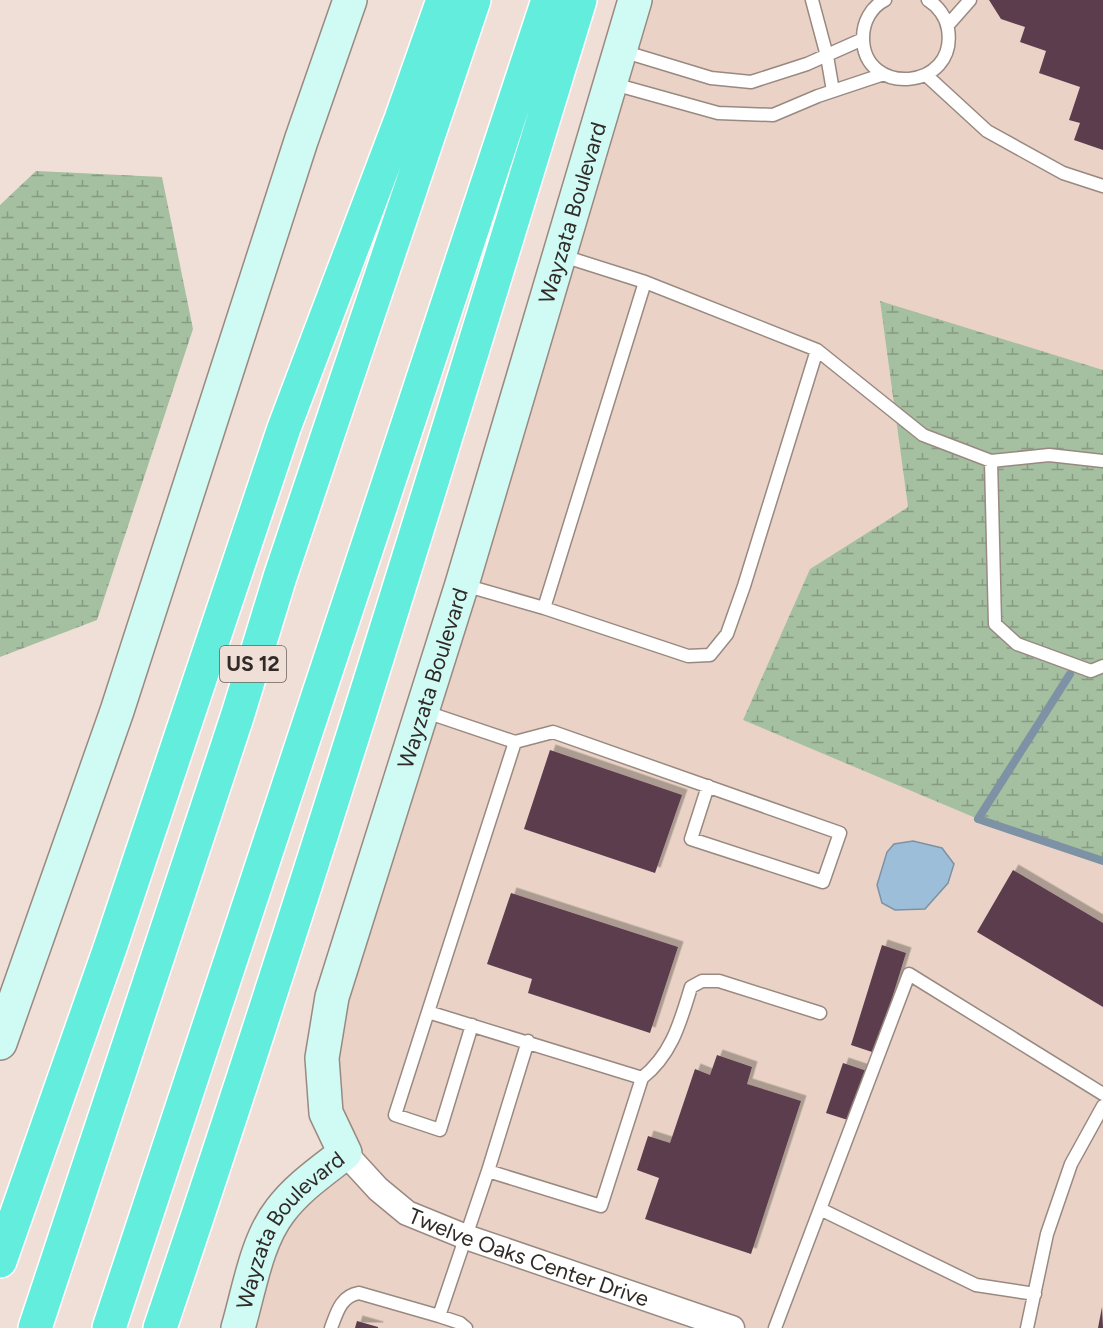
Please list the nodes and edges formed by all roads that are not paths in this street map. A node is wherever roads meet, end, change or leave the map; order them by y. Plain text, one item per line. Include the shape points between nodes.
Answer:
1 (350, 0) edge
2 (442, 0) edge
3 (474, 0) edge
4 (548, 0) edge
5 (580, 0) edge
6 (635, 0) edge
7 (812, 0) edge
8 (885, 0) edge
9 (927, 0) edge
10 (970, 0) edge
11 (948, 25) junction
12 (863, 39) junction
13 (619, 51) junction
14 (827, 56) junction
15 (884, 74) junction
16 (926, 75) junction
17 (609, 83) junction
18 (833, 91) junction
19 (1103, 186) edge
20 (559, 254) junction
21 (645, 282) junction
22 (817, 350) junction
23 (991, 461) junction
24 (1103, 461) edge
25 (462, 584) junction
26 (544, 608) junction
27 (1103, 666) edge
28 (422, 711) junction
29 (515, 742) junction
30 (708, 786) junction
31 (428, 1012) junction
32 (820, 1013) dead end
33 (472, 1025) junction
34 (528, 1041) junction
35 (0, 1043) edge
36 (642, 1078) junction
37 (1103, 1094) edge
38 (1103, 1106) edge
39 (345, 1154) junction
40 (488, 1171) junction
41 (212, 1174) junction
42 (820, 1209) junction
43 (466, 1237) junction
44 (0, 1260) edge
45 (1035, 1294) junction
46 (439, 1316) junction
47 (35, 1328) edge
48 (109, 1328) edge
49 (160, 1328) edge
50 (170, 1328) edge
51 (238, 1328) edge
52 (331, 1328) edge
53 (466, 1328) edge
54 (732, 1328) edge
55 (775, 1328) edge
56 (1027, 1328) edge

1 - 35 street via 293,164 117,711
2 - 44 highway via 284,428 110,948
3 - 47 highway, US 12 via 280,577
4 - 48 highway
5 - 41 highway via 391,615
6 - 13 street, Wayzata Boulevard
7 - 14 lane
8 - 12 lane via 871,13
9 - 11 lane via 942,12
10 - 11 lane
11 - 16 lane via 946,54
12 - 14 lane
12 - 15 lane via 873,65
13 - 14 lane via 711,78 752,82
13 - 17 street, Wayzata Boulevard
14 - 18 lane
15 - 16 lane via 898,80
15 - 18 lane
16 - 19 lane via 987,131 1063,173
17 - 18 lane via 718,113 762,115 773,115
17 - 20 street, Wayzata Boulevard
20 - 21 lane
20 - 25 street, Wayzata Boulevard
21 - 22 lane
21 - 26 lane
22 - 23 lane via 923,435
22 - 26 lane via 741,596 727,634 710,655 688,656
23 - 24 lane via 1049,455
23 - 27 lane via 996,624 1017,644 1091,671
25 - 26 lane
25 - 28 street, Wayzata Boulevard
28 - 29 lane
28 - 39 street, Wayzata Boulevard via 332,997 322,1058 326,1113
29 - 30 lane via 553,732
29 - 31 lane
30 - 30 lane via 840,833 823,882 691,839
31 - 33 lane
31 - 33 lane via 395,1115 440,1130
32 - 36 lane via 719,981 702,981 691,987 673,1042 658,1065
33 - 34 lane
34 - 36 lane
34 - 40 lane
36 - 40 lane via 602,1206
37 - 42 lane via 909,974
38 - 45 lane via 1071,1164 1047,1234
39 - 43 street, Twelve Oaks Center Drive via 407,1213
39 - 51 street, Wayzata Boulevard via 306,1184 279,1212 263,1245
40 - 43 lane
41 - 49 highway
41 - 50 highway
42 - 45 lane via 976,1285
42 - 55 lane
43 - 46 lane
43 - 54 street, Twelve Oaks Center Drive
45 - 56 lane
46 - 52 lane via 359,1293 351,1294 341,1303
46 - 53 lane

